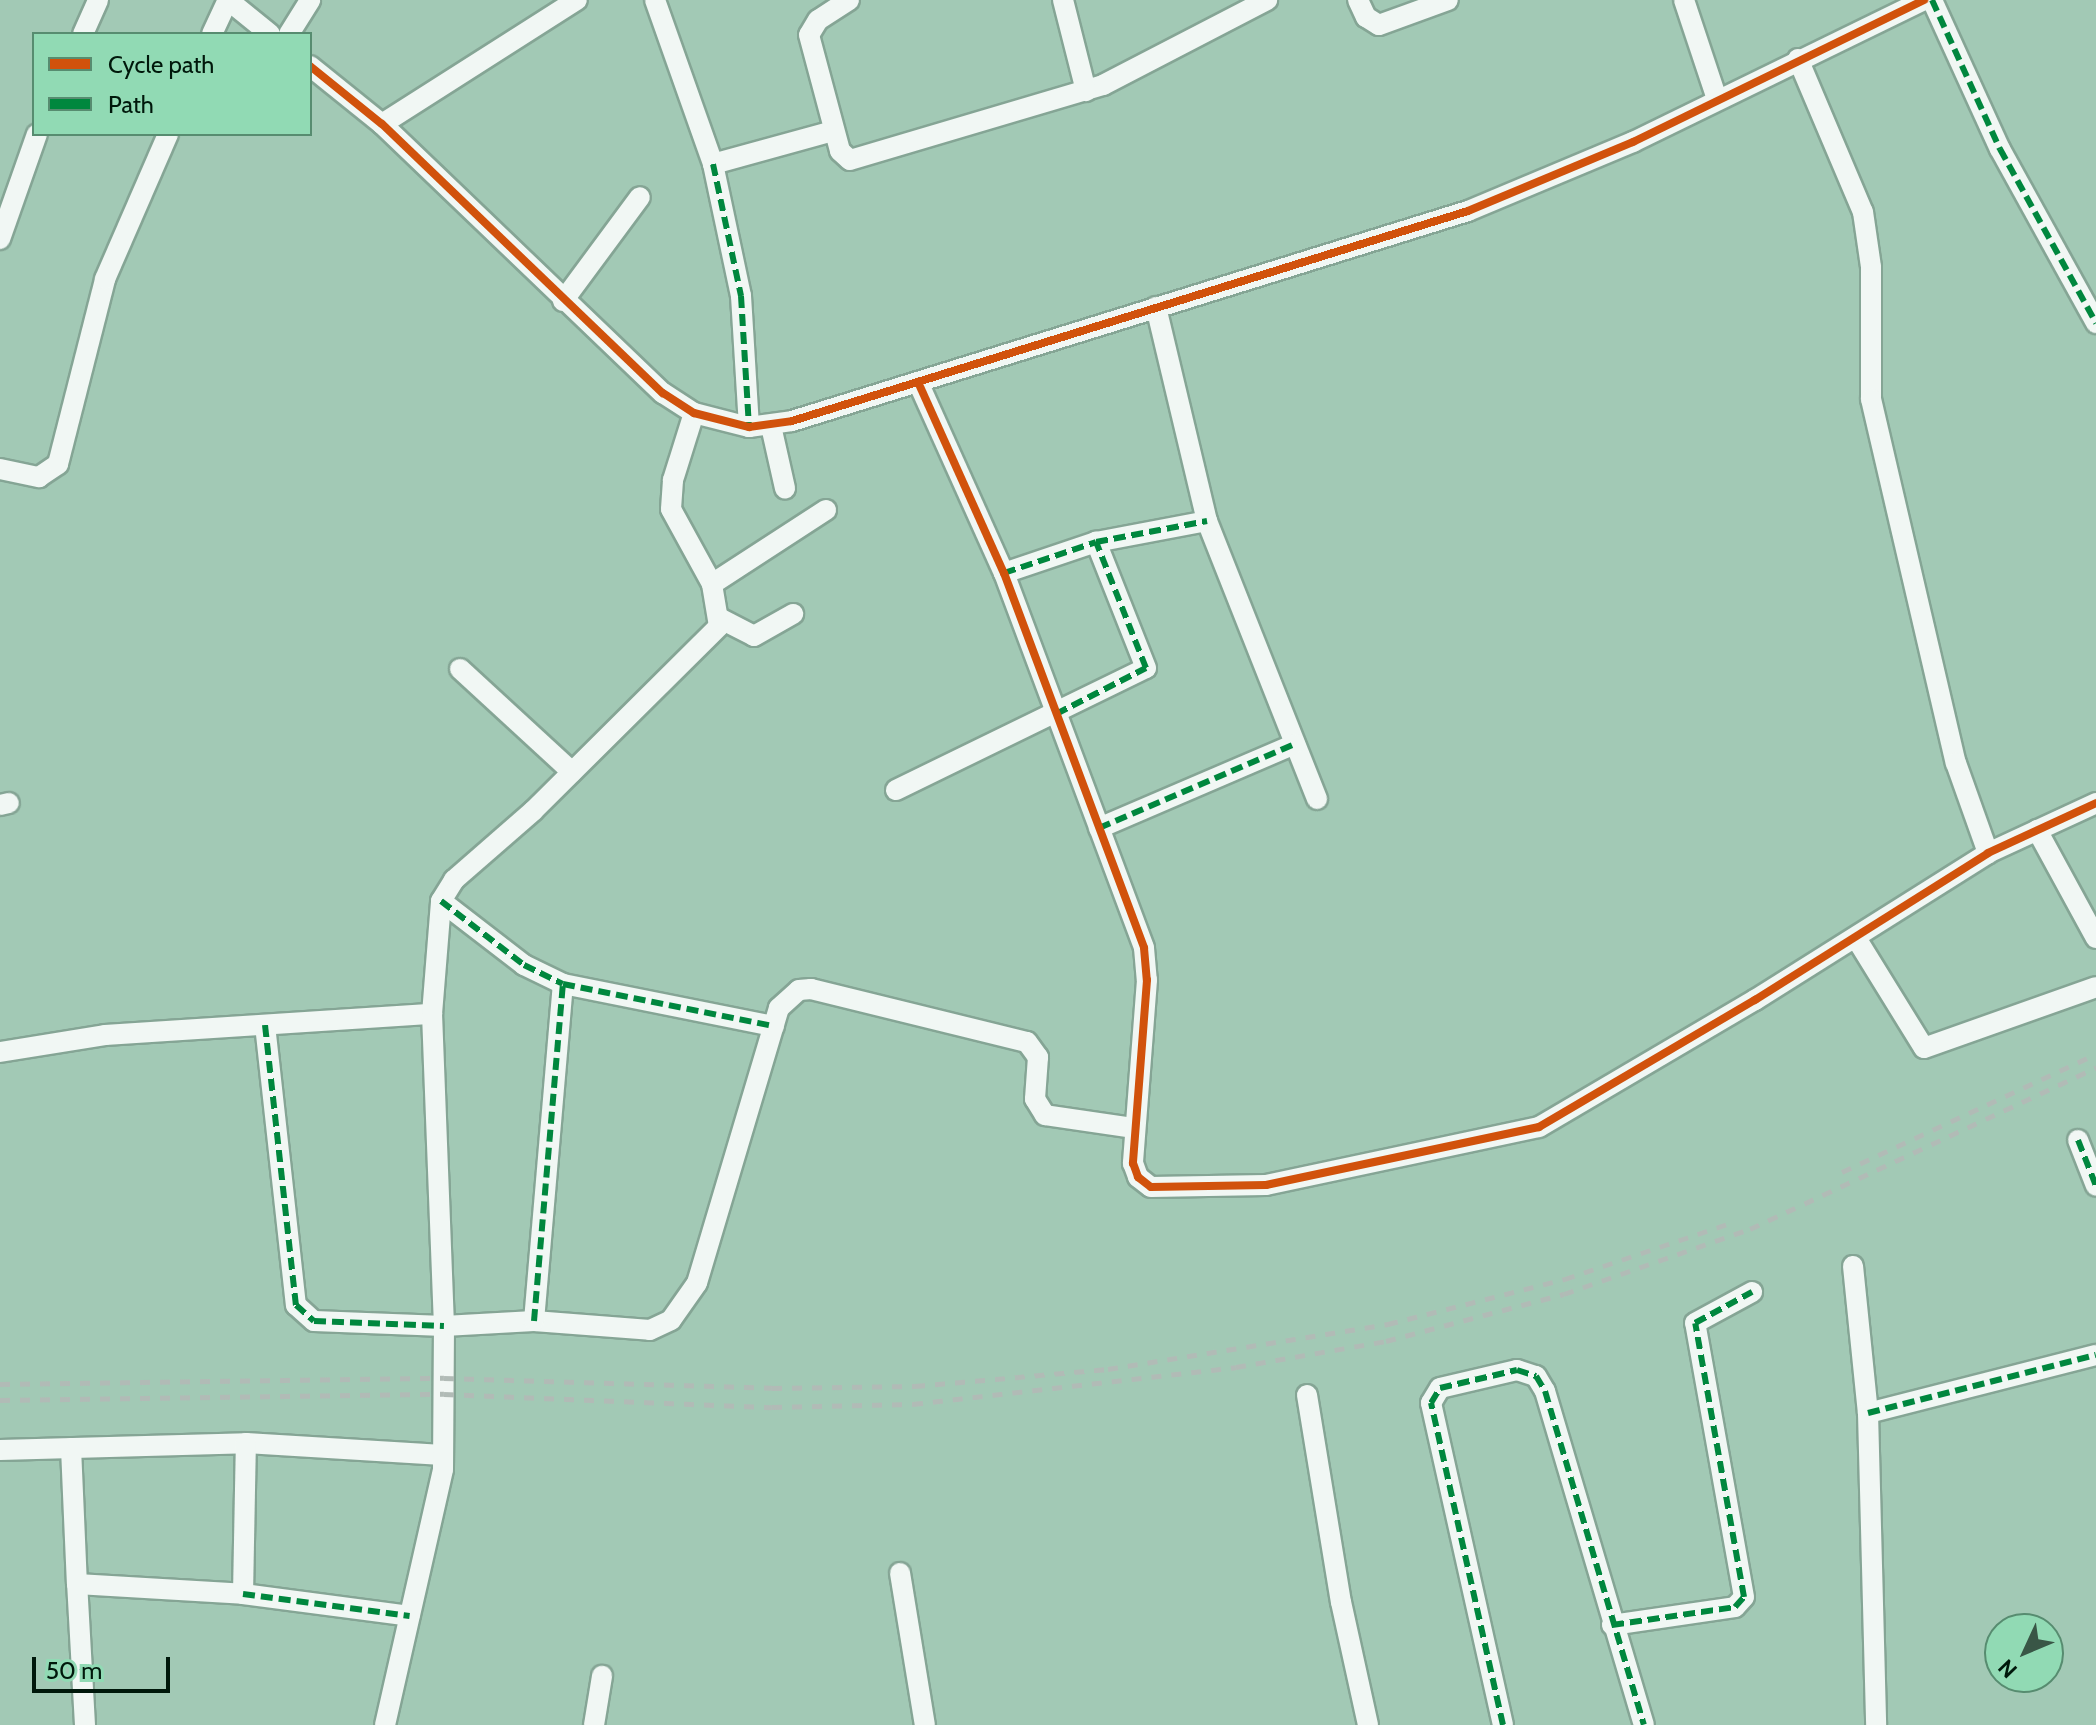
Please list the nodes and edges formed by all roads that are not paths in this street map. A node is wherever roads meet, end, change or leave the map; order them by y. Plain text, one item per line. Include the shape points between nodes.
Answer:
1 (98, 0) edge
2 (228, 0) edge
3 (310, 0) edge
4 (577, 0) edge
5 (655, 0) edge
6 (849, 0) edge
7 (1063, 0) edge
8 (1267, 0) edge
9 (1358, 0) edge
10 (1448, 0) edge
11 (1684, 0) edge
12 (1924, 0) edge
13 (1932, 0) edge
14 (84, 32) edge
15 (213, 32) edge
16 (268, 32) edge
17 (290, 32) edge
18 (1798, 59) junction
19 (312, 68) edge
20 (1086, 91) junction
21 (1717, 99) junction
22 (382, 124) junction
23 (833, 131) junction
24 (36, 136) edge
25 (167, 136) edge
26 (713, 164) junction
27 (640, 197) dead end
28 (0, 239) edge
29 (563, 301) junction
30 (1156, 307) junction
31 (2096, 323) edge
32 (918, 382) junction
33 (694, 413) junction
34 (771, 426) junction
35 (749, 427) junction
36 (0, 469) edge
37 (785, 488) dead end
38 (826, 510) dead end
39 (1207, 521) junction
40 (1096, 542) junction
41 (1004, 573) junction
42 (712, 584) junction
43 (793, 614) dead end
44 (721, 619) junction
45 (460, 669) dead end
46 (1056, 714) junction
47 (1295, 744) junction
48 (572, 772) junction
49 (896, 790) dead end
50 (1317, 799) dead end
51 (2096, 803) edge
52 (1099, 828) junction
53 (2037, 830) junction
54 (1988, 853) junction
55 (441, 901) junction
56 (1856, 938) junction
57 (2096, 938) edge
58 (563, 984) junction
59 (2096, 987) edge
60 (432, 1014) junction
61 (265, 1025) junction
62 (774, 1026) junction
63 (0, 1052) edge
64 (1133, 1128) junction
65 (2078, 1140) dead end
66 (2096, 1186) edge
67 (1853, 1266) dead end
68 (1752, 1292) dead end
69 (534, 1321) junction
70 (444, 1326) junction
71 (2096, 1355) edge
72 (1307, 1395) dead end
73 (1868, 1413) junction
74 (246, 1443) junction
75 (71, 1448) junction
76 (0, 1450) edge
77 (443, 1455) junction
78 (900, 1573) dead end
79 (77, 1584) junction
80 (243, 1594) junction
81 (410, 1616) junction
82 (1612, 1625) junction
83 (602, 1676) dead end
84 (85, 1725) edge
85 (385, 1725) edge
86 (594, 1725) edge
87 (925, 1725) edge
88 (1368, 1725) edge
89 (1503, 1725) edge
90 (1644, 1725) edge
91 (1876, 1725) edge

1 - 14 street
2 - 15 street
2 - 16 street
3 - 17 street
4 - 22 street
5 - 26 street
6 - 23 street via 818,20 809,35
7 - 20 street
8 - 20 street
9 - 10 street via 1366,17 1379,25
11 - 21 street
12 - 18 street
13 - 31 street via 2000,149
18 - 21 street
18 - 54 street via 1863,212 1871,267 1871,399 1956,763
19 - 22 street
20 - 23 street via 856,159 842,154
21 - 30 street via 1633,142 1468,211
22 - 29 street
23 - 26 street
24 - 28 street
25 - 36 street via 105,279 58,464 39,477
26 - 35 street via 741,296
27 - 29 street
29 - 33 street via 663,393
30 - 32 street
30 - 39 street
32 - 34 street
32 - 41 street
33 - 35 street
33 - 42 street via 673,480 671,509
34 - 35 street
34 - 37 street
38 - 42 street
39 - 40 street
39 - 47 street
40 - 41 street
40 - 46 street via 1146,668
41 - 46 street
42 - 44 street
43 - 44 street via 754,636
44 - 48 street via 711,638
45 - 48 street
46 - 49 street
46 - 52 street
47 - 50 street
47 - 52 street
48 - 55 street via 454,880
51 - 53 street
52 - 64 street via 1147,963
53 - 54 street
53 - 57 street
54 - 56 street
55 - 58 street via 524,965
55 - 60 street
56 - 59 street via 1924,1048
56 - 64 street via 1555,1119 1520,1133 1266,1185 1159,1188 1144,1182 1134,1169
58 - 62 street
58 - 69 street
60 - 61 street
60 - 70 street
61 - 63 street via 105,1035
61 - 70 street via 296,1305 314,1321
62 - 64 street via 783,1001 811,989 1027,1042 1038,1057 1035,1099 1045,1115
62 - 69 street via 697,1283 684,1307 650,1330
65 - 66 street
67 - 73 street
68 - 82 street via 1695,1323 1744,1597 1735,1607
69 - 70 street
70 - 77 street
71 - 73 street
72 - 88 street via 1341,1602
73 - 91 street
74 - 75 street
74 - 77 street
74 - 80 street
75 - 76 street
75 - 79 street
77 - 81 street via 441,1490
78 - 87 street
79 - 80 street
79 - 84 street
80 - 81 street
81 - 85 street
82 - 89 street via 1542,1383 1532,1372 1517,1370 1436,1391 1431,1403
82 - 90 street
83 - 86 street

